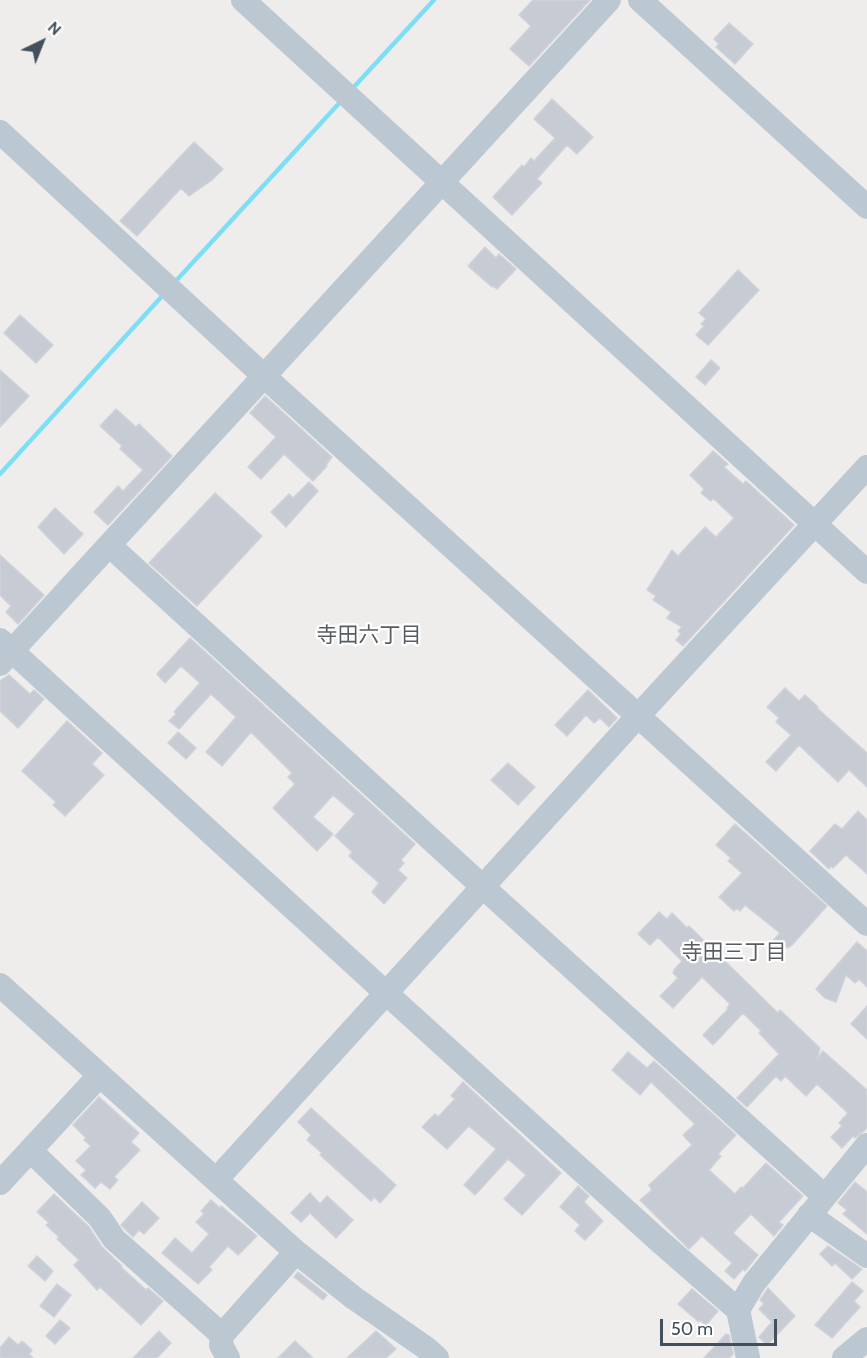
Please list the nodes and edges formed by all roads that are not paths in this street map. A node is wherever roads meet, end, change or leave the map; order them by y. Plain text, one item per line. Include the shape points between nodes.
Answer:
1 (243, 0) edge
2 (609, 0) edge
3 (640, 0) edge
4 (0, 132) edge
5 (442, 183) junction
6 (867, 207) edge
7 (265, 377) junction
8 (867, 467) edge
9 (815, 524) junction
10 (109, 545) junction
11 (867, 572) edge
12 (4, 652) edge
13 (638, 716) junction
14 (483, 887) junction
15 (867, 924) edge
16 (0, 985) edge
17 (386, 993) junction
18 (99, 1076) junction
19 (867, 1145) edge
20 (31, 1151) junction
21 (216, 1180) junction
22 (0, 1184) edge
23 (824, 1196) junction
24 (809, 1215) junction
25 (296, 1252) junction
26 (867, 1256) edge
27 (738, 1310) junction
28 (867, 1339) edge
29 (225, 1347) edge
30 (867, 1353) edge
31 (437, 1358) edge
32 (748, 1358) edge
33 (844, 1358) edge
34 (852, 1358) edge

1 - 5 street
2 - 5 street
3 - 6 street
4 - 7 street
5 - 7 street
5 - 9 street
7 - 10 street
7 - 13 street
8 - 9 street
9 - 11 street
9 - 13 street
10 - 12 street
10 - 14 street
12 - 17 street
13 - 14 street
13 - 15 street
14 - 17 street
14 - 23 street
16 - 18 street
17 - 21 street
17 - 27 street
18 - 20 street
18 - 21 street
19 - 23 street
20 - 22 street
20 - 29 street
21 - 25 street
23 - 24 street
24 - 26 street
24 - 27 street via 754,1283
25 - 29 street
25 - 31 street
27 - 32 street
28 - 33 street
30 - 34 street

